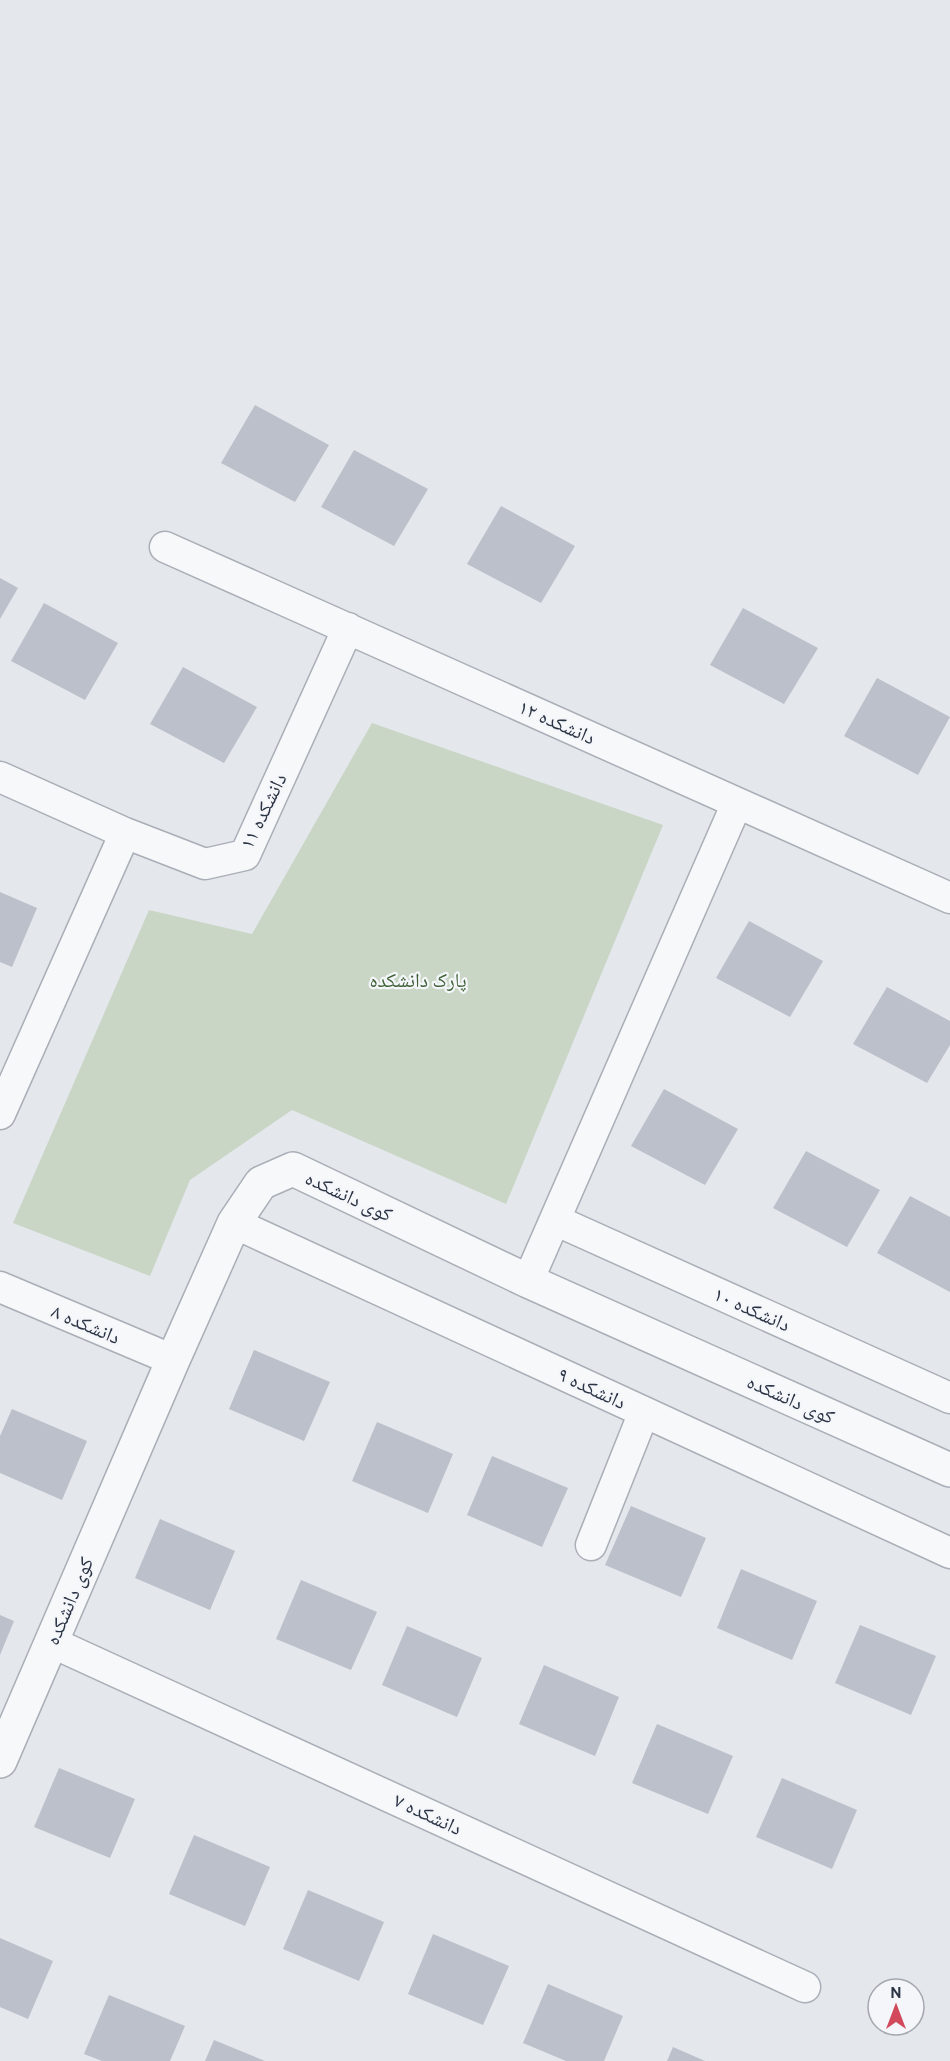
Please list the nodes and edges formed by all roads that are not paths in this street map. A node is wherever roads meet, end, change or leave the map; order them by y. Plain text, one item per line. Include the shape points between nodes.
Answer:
1 (165, 547) dead end
2 (348, 628) junction
3 (0, 777) edge
4 (737, 803) junction
5 (125, 833) junction
6 (950, 898) edge
7 (0, 1114) edge
8 (555, 1220) junction
9 (234, 1223) junction
10 (528, 1281) junction
11 (0, 1287) edge
12 (172, 1360) junction
13 (950, 1398) edge
14 (644, 1412) junction
15 (950, 1470) edge
16 (591, 1545) dead end
17 (950, 1553) edge
18 (51, 1642) junction
19 (0, 1761) edge
20 (805, 1987) dead end

1 - 2 street, دانشکده ۱۲
2 - 4 street, دانشکده ۱۲
2 - 5 street, دانشکده ۱۱ via 245,855 206,864
3 - 5 street, دانشکده ۱۱
4 - 6 street, دانشکده ۱۲
4 - 8 street
5 - 7 street
8 - 10 street
8 - 13 street, دانشکده ۱۰
9 - 10 street, کوی دانشکده via 261,1183 293,1169
9 - 12 street, کوی دانشکده
9 - 14 street, دانشکده ۹
10 - 15 street, کوی دانشکده
11 - 12 street, دانشکده ۸
12 - 18 street, کوی دانشکده
14 - 16 street
14 - 17 street, دانشکده ۹
18 - 19 street, کوی دانشکده
18 - 20 street, دانشکده ۷

